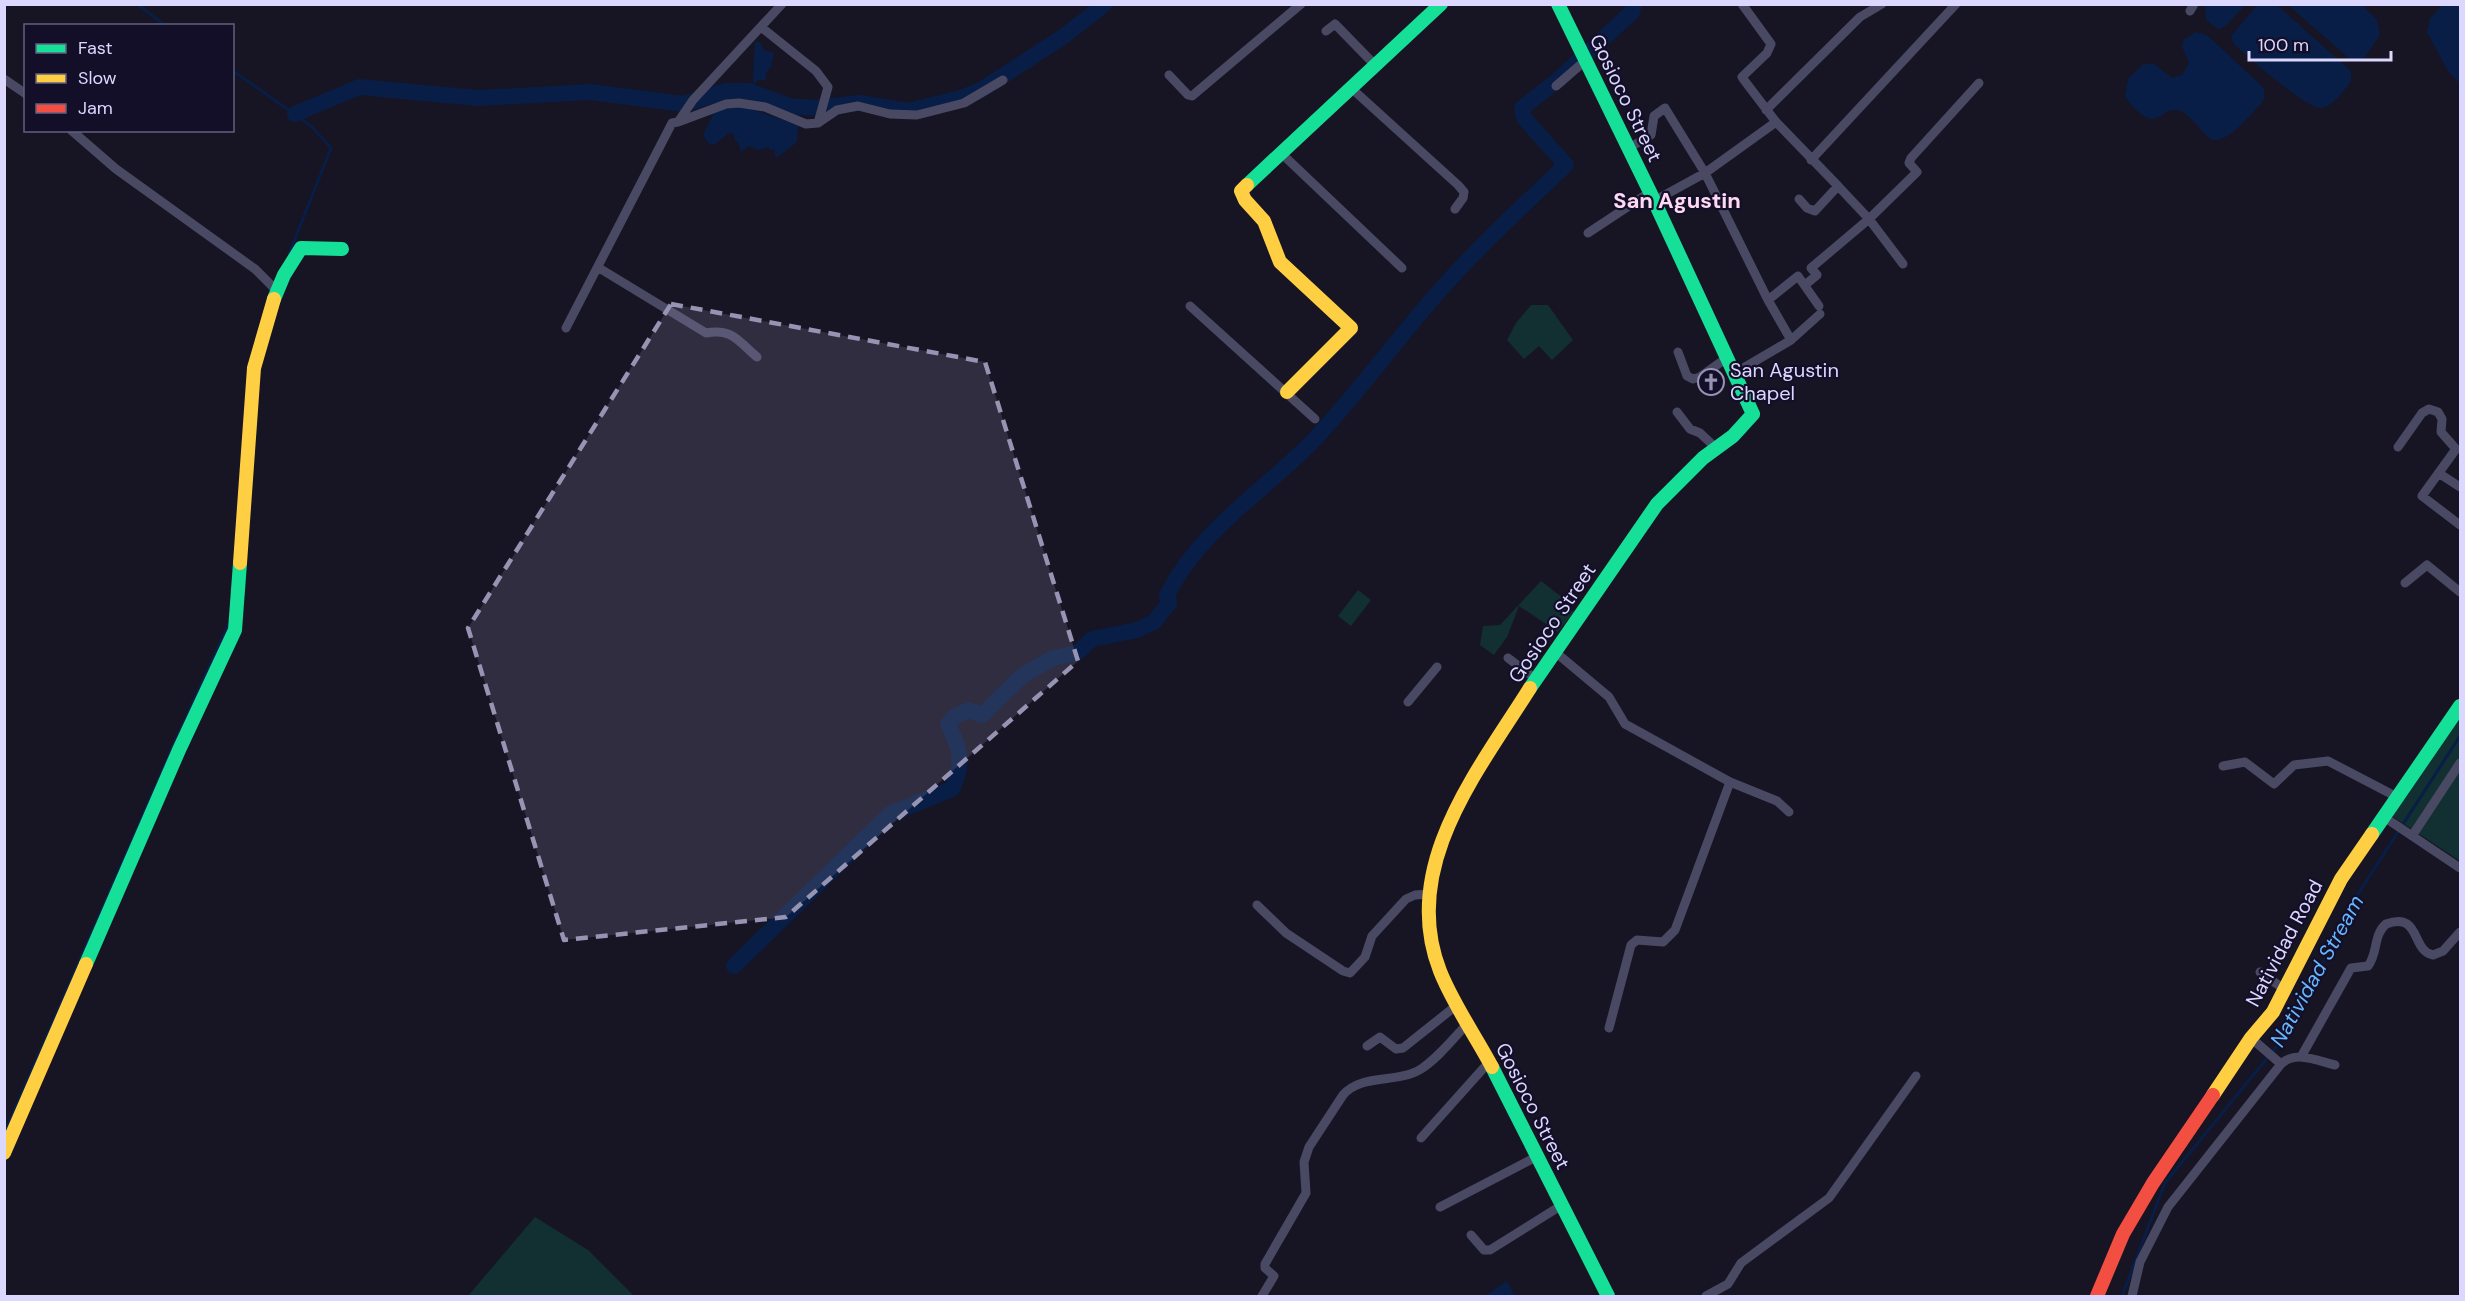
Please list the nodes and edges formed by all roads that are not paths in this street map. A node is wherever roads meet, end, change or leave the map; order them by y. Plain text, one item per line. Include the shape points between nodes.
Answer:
1 (782, 4) edge
2 (1301, 4) edge
3 (1441, 4) edge
4 (1558, 4) edge
5 (1742, 4) edge
6 (1882, 4) edge
7 (1956, 4) edge
8 (761, 27) junction
9 (1326, 32) dead end
10 (1584, 57) junction
11 (1374, 64) junction
12 (1169, 75) dead end
13 (4, 79) edge
14 (1003, 80) dead end
15 (1979, 83) dead end
16 (1556, 86) dead end
17 (1350, 87) junction
18 (24, 93) edge
19 (1766, 110) junction
20 (680, 118) junction
21 (1776, 122) junction
22 (818, 123) junction
23 (73, 132) edge
24 (1629, 148) junction
25 (1281, 153) junction
26 (1811, 160) junction
27 (1705, 173) junction
28 (1838, 186) junction
29 (1652, 196) junction
30 (1799, 199) dead end
31 (1455, 209) dead end
32 (1869, 219) junction
33 (1588, 233) dead end
34 (342, 249) dead end
35 (1903, 264) dead end
36 (599, 268) junction
37 (1402, 268) dead end
38 (1805, 285) junction
39 (278, 292) junction
40 (1768, 300) junction
41 (1190, 306) dead end
42 (566, 328) dead end
43 (1791, 340) junction
44 (1678, 352) dead end
45 (757, 357) dead end
46 (1728, 357) junction
47 (1735, 373) junction
48 (1287, 392) junction
49 (1677, 412) dead end
50 (1315, 419) dead end
51 (2398, 447) dead end
52 (1716, 448) junction
53 (2440, 474) junction
54 (2460, 487) edge
55 (2459, 521) edge
56 (2405, 583) dead end
57 (2460, 592) edge
58 (1554, 651) junction
59 (1508, 658) dead end
60 (1437, 667) dead end
61 (1537, 680) junction
62 (1408, 702) dead end
63 (2460, 706) edge
64 (2460, 763) edge
65 (2223, 766) dead end
66 (1730, 782) junction
67 (2397, 797) junction
68 (1789, 812) dead end
69 (2388, 820) junction
70 (2409, 835) junction
71 (2460, 868) edge
72 (1429, 894) junction
73 (1257, 905) dead end
74 (2460, 932) edge
75 (2260, 972) dead end
76 (2284, 989) junction
77 (1457, 1005) junction
78 (1467, 1024) junction
79 (1609, 1028) dead end
80 (2251, 1038) junction
81 (1367, 1046) dead end
82 (2301, 1057) junction
83 (2278, 1061) junction
84 (1489, 1062) junction
85 (2335, 1065) dead end
86 (1916, 1076) dead end
87 (1420, 1138) dead end
88 (4, 1153) edge
89 (1536, 1157) junction
90 (1562, 1204) junction
91 (1440, 1207) dead end
92 (1472, 1235) dead end
93 (1262, 1296) edge
94 (1608, 1296) edge
95 (1706, 1296) edge
96 (2097, 1296) edge
97 (2132, 1296) edge

1 - 8 street
2 - 12 street via 1192,96
3 - 11 street
4 - 10 street, Gosioco Street
5 - 19 street via 1771,44 1767,54 1742,77
6 - 19 street via 1860,17
7 - 26 street
8 - 20 street
8 - 22 street via 816,71 828,87
9 - 11 street via 1335,24
10 - 16 street
10 - 24 street, Gosioco Street
11 - 17 street
13 - 18 street
14 - 22 street via 964,103 929,113 890,114 858,106 837,110
15 - 32 street via 1911,158 1917,172
17 - 25 street
17 - 31 street via 1458,185 1464,192
19 - 21 street
20 - 22 street via 739,103 765,107 806,124
20 - 36 street via 672,123
21 - 26 street
21 - 27 street
23 - 39 street via 130,180 255,269
24 - 27 street via 1652,135 1654,116 1665,108
24 - 29 street, Gosioco Street
25 - 37 street
25 - 48 street via 1241,191 1264,221 1280,262 1351,328
26 - 28 street
27 - 29 street
27 - 40 street
28 - 30 street via 1815,211
28 - 32 street
29 - 33 street
29 - 46 street, Gosioco Street
32 - 35 street
32 - 38 street via 1811,268 1817,275
34 - 39 street via 302,248
36 - 42 street
36 - 45 street via 706,333 729,333
38 - 40 street via 1798,276
38 - 43 street via 1819,310
39 - 88 street via 254,368 235,630
40 - 43 street
41 - 48 street
43 - 47 street
44 - 46 street via 1687,376 1693,379
46 - 47 street, Gosioco Street
47 - 52 street, Gosioco Street via 1753,414
48 - 50 street
49 - 52 street via 1690,429
51 - 53 street via 2422,413 2429,409 2438,412 2441,432 2456,449
52 - 58 street, Gosioco Street via 1657,504
53 - 54 street
53 - 55 street via 2422,496
56 - 57 street via 2427,565
58 - 61 street, Gosioco Street
58 - 66 street via 1609,697 1625,724
59 - 61 street
60 - 62 street
61 - 72 street, Gosioco Street via 1447,824 1435,857
63 - 67 street, Natividad Road
64 - 70 street
65 - 67 street via 2245,762 2274,784 2294,765 2328,760
66 - 68 street via 1777,801
66 - 79 street via 1675,930 1663,942 1636,940 1631,945
67 - 69 street, Natividad Road
69 - 70 street
69 - 76 street, Natividad Road via 2341,879
70 - 71 street
72 - 73 street via 1406,898 1372,936 1365,957 1350,973 1286,933
72 - 77 street, Gosioco Street via 1432,947
74 - 82 street via 2443,951 2433,955 2424,950 2406,923 2386,924 2374,946 2372,962 2350,968
75 - 76 street
76 - 80 street, Natividad Road via 2273,1012
77 - 78 street, Gosioco Street
77 - 81 street via 1403,1048 1396,1049 1380,1037
78 - 84 street, Gosioco Street
78 - 93 street via 1421,1069 1350,1087 1343,1095 1309,1147 1304,1162 1306,1193 1265,1264 1274,1276
80 - 83 street
80 - 96 street, Natividad Road via 2152,1183 2123,1234
82 - 83 street
82 - 85 street
83 - 97 street via 2168,1207 2140,1262
84 - 87 street
84 - 89 street, Gosioco Street
86 - 95 street via 1829,1198 1741,1263 1728,1284
89 - 90 street, Gosioco Street
89 - 91 street
90 - 92 street via 1490,1250 1484,1250
90 - 94 street, Gosioco Street

